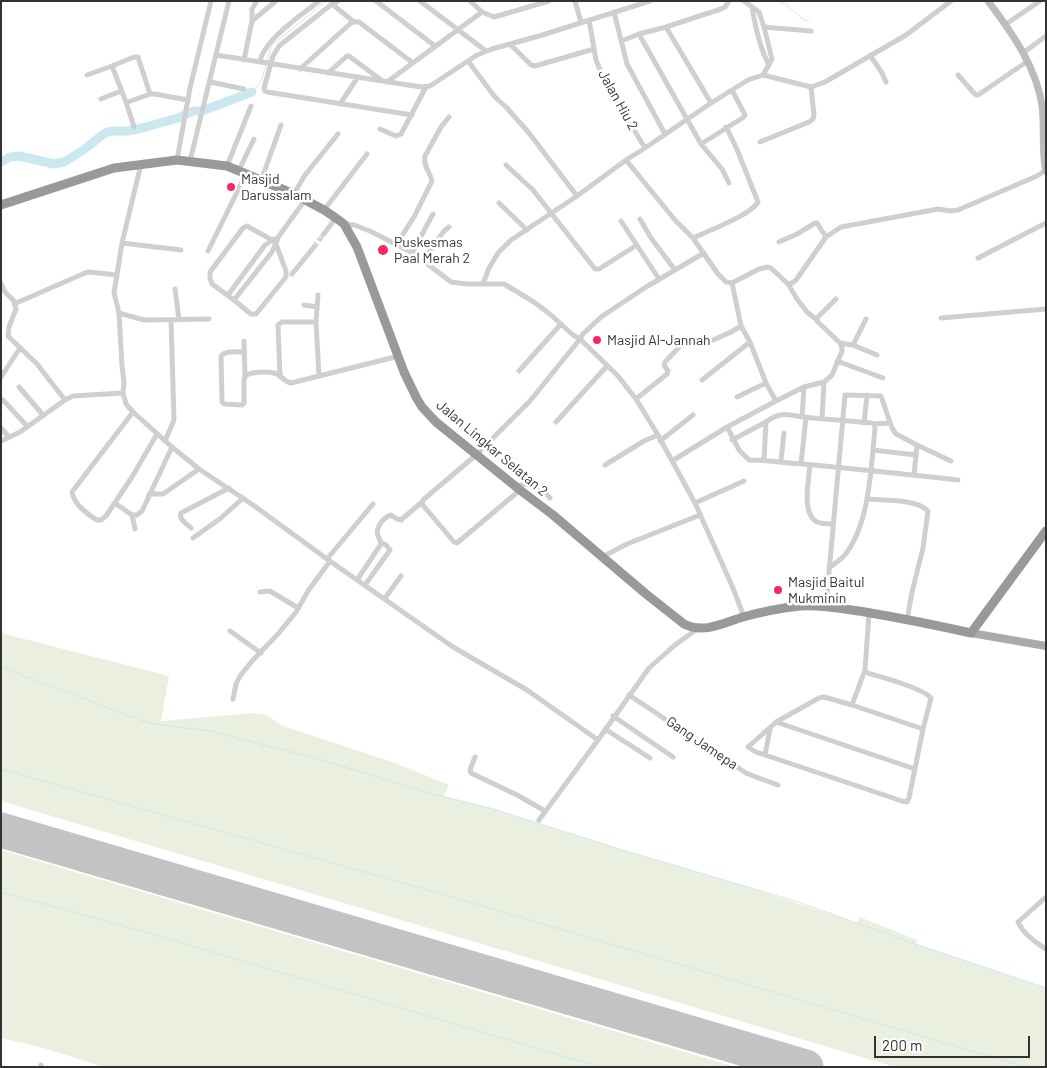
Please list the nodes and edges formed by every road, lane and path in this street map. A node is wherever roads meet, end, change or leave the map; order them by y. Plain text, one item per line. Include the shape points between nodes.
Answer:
1 (211, 1) edge
2 (229, 1) edge
3 (257, 1) edge
4 (276, 1) edge
5 (320, 1) edge
6 (338, 1) edge
7 (376, 1) edge
8 (420, 1) edge
9 (470, 1) edge
10 (548, 1) edge
11 (575, 1) edge
12 (650, 1) edge
13 (729, 1) edge
14 (744, 1) edge
15 (951, 1) edge
16 (988, 1) edge
17 (1040, 1) edge
18 (332, 4) junction
19 (752, 6) junction
20 (482, 12) junction
21 (614, 12) junction
22 (589, 20) junction
23 (252, 21) junction
24 (354, 22) junction
25 (580, 22) junction
26 (1006, 24) junction
27 (666, 27) junction
28 (764, 27) junction
29 (458, 29) junction
30 (810, 31) dead end
31 (639, 34) junction
32 (1046, 36) edge
33 (621, 41) junction
34 (510, 44) junction
35 (435, 46) junction
36 (594, 49) junction
37 (486, 51) junction
38 (1024, 53) junction
39 (216, 55) junction
40 (870, 55) junction
41 (244, 60) junction
42 (261, 62) junction
43 (468, 62) junction
44 (1028, 62) junction
45 (413, 63) junction
46 (270, 64) junction
47 (769, 65) junction
48 (112, 66) junction
49 (300, 69) junction
50 (328, 73) junction
51 (87, 75) dead end
52 (763, 75) junction
53 (958, 75) dead end
54 (358, 77) junction
55 (210, 82) junction
56 (385, 82) junction
57 (886, 82) dead end
58 (426, 87) junction
59 (811, 87) junction
60 (244, 89) dead end
61 (732, 90) junction
62 (121, 91) junction
63 (150, 94) junction
64 (101, 99) dead end
65 (188, 100) junction
66 (126, 102) junction
67 (710, 103) junction
68 (340, 104) junction
69 (251, 106) dead end
70 (412, 114) junction
71 (448, 117) dead end
72 (688, 119) junction
73 (281, 125) dead end
74 (134, 127) dead end
75 (726, 127) junction
76 (380, 129) dead end
77 (338, 134) dead end
78 (665, 134) junction
79 (254, 139) dead end
80 (760, 142) dead end
81 (701, 144) junction
82 (645, 148) junction
83 (367, 154) dead end
84 (177, 160) junction
85 (626, 160) junction
86 (190, 161) junction
87 (141, 164) junction
88 (506, 165) dead end
89 (227, 166) junction
90 (1046, 170) edge
91 (243, 172) junction
92 (261, 181) junction
93 (729, 182) dead end
94 (294, 194) junction
95 (577, 196) junction
96 (305, 200) junction
97 (499, 203) dead end
98 (1, 205) edge
99 (324, 210) junction
100 (433, 214) dead end
101 (551, 214) junction
102 (336, 218) junction
103 (640, 218) dead end
104 (621, 221) dead end
105 (1046, 223) edge
106 (344, 224) junction
107 (449, 227) dead end
108 (527, 230) junction
109 (323, 235) tunnel mouth
110 (826, 237) junction
111 (693, 238) junction
112 (274, 242) junction
113 (779, 242) dead end
114 (122, 244) junction
115 (265, 245) junction
116 (396, 245) junction
117 (637, 245) junction
118 (314, 247) tunnel mouth
119 (180, 250) dead end
120 (208, 250) dead end
121 (272, 252) junction
122 (412, 253) junction
123 (704, 253) junction
124 (978, 258) dead end
125 (423, 260) junction
126 (674, 270) junction
127 (292, 274) dead end
128 (117, 275) junction
129 (659, 279) junction
130 (1, 283) edge
131 (732, 283) junction
132 (483, 284) junction
133 (788, 284) junction
134 (175, 289) dead end
135 (228, 295) junction
136 (318, 295) dead end
137 (836, 299) dead end
138 (234, 300) junction
139 (14, 304) junction
140 (304, 305) dead end
141 (317, 307) junction
142 (1046, 309) edge
143 (119, 313) junction
144 (866, 318) dead end
145 (941, 318) dead end
146 (209, 319) dead end
147 (171, 320) junction
148 (179, 320) junction
149 (817, 321) junction
150 (316, 322) junction
151 (561, 324) junction
152 (741, 326) junction
153 (580, 339) junction
154 (244, 341) dead end
155 (750, 342) junction
156 (683, 343) dead end
157 (840, 343) junction
158 (704, 344) dead end
159 (853, 345) junction
160 (20, 348) junction
161 (244, 352) junction
162 (877, 355) dead end
163 (399, 356) junction
164 (837, 362) junction
165 (607, 366) junction
166 (519, 371) dead end
167 (245, 376) junction
168 (280, 376) junction
169 (319, 376) junction
170 (1, 377) edge
171 (883, 378) dead end
172 (702, 380) dead end
173 (824, 382) junction
174 (766, 384) junction
175 (19, 387) dead end
176 (804, 387) junction
177 (123, 393) junction
178 (867, 395) junction
179 (737, 397) dead end
180 (636, 399) junction
181 (3, 400) dead end
182 (65, 400) junction
183 (776, 401) junction
184 (133, 412) junction
185 (43, 415) junction
186 (694, 416) dead end
187 (804, 417) junction
188 (822, 419) junction
189 (843, 421) junction
190 (556, 422) dead end
191 (766, 422) junction
192 (864, 423) junction
193 (890, 423) junction
194 (874, 424) junction
195 (27, 426) junction
196 (727, 427) junction
197 (1, 428) edge
198 (784, 433) dead end
199 (156, 434) junction
200 (9, 437) junction
201 (659, 438) junction
202 (732, 440) junction
203 (1, 441) edge
204 (165, 441) junction
205 (917, 446) junction
206 (172, 447) junction
207 (873, 450) junction
208 (476, 455) junction
209 (916, 455) junction
210 (764, 460) junction
211 (672, 461) junction
212 (781, 461) junction
213 (951, 461) dead end
214 (801, 464) junction
215 (605, 465) dead end
216 (810, 465) junction
217 (838, 467) junction
218 (199, 469) junction
219 (870, 470) junction
220 (914, 475) junction
221 (958, 480) dead end
222 (744, 481) dead end
223 (229, 488) junction
224 (517, 488) junction
225 (149, 494) junction
226 (243, 498) junction
227 (550, 498) dead end
228 (867, 499) junction
229 (422, 502) junction
230 (115, 503) junction
231 (695, 503) junction
232 (373, 504) dead end
233 (132, 515) junction
234 (700, 515) junction
235 (833, 524) junction
236 (191, 528) dead end
237 (135, 529) dead end
238 (1046, 531) edge
239 (193, 538) dead end
240 (382, 543) junction
241 (601, 557) junction
242 (328, 560) junction
243 (829, 569) junction
244 (401, 576) dead end
245 (357, 580) junction
246 (365, 585) junction
247 (260, 592) dead end
248 (385, 598) junction
249 (826, 606) junction
250 (298, 608) junction
251 (869, 613) junction
252 (744, 617) junction
253 (907, 620) junction
254 (697, 629) junction
255 (230, 632) dead end
256 (970, 633) junction
257 (1046, 646) edge
258 (261, 653) junction
259 (864, 672) junction
260 (629, 695) junction
261 (233, 699) dead end
262 (852, 705) junction
263 (613, 716) junction
264 (776, 722) junction
265 (770, 728) junction
266 (923, 729) junction
267 (605, 730) junction
268 (598, 740) junction
269 (765, 756) junction
270 (475, 757) dead end
271 (673, 757) dead end
272 (650, 758) dead end
273 (915, 769) junction
274 (778, 785) dead end
275 (545, 811) junction
276 (539, 820) dead end
277 (1046, 897) edge
278 (1046, 949) edge

1 - 65 street
2 - 39 street
3 - 23 street via 252,9
4 - 23 street
5 - 42 street via 268,44
6 - 18 street
7 - 35 street
8 - 29 street
9 - 20 street
10 - 20 street via 494,17
11 - 25 street
12 - 21 street
13 - 27 street via 721,9
14 - 19 street
15 - 40 street
16 - 26 street
17 - 26 street
18 - 24 street
18 - 46 street via 278,46
19 - 28 street
19 - 47 street
20 - 29 street
21 - 22 street
21 - 33 street
22 - 25 street
22 - 36 street, Jalan Hiu 2
23 - 41 street
24 - 45 street via 359,22
24 - 49 street
25 - 34 street
26 - 38 street
27 - 31 street
27 - 67 street
28 - 30 street
28 - 47 street via 772,59
29 - 35 street
29 - 37 street
31 - 33 street
31 - 72 street
32 - 38 street
33 - 78 street via 627,64
34 - 36 street via 536,66
34 - 37 street
35 - 45 street
36 - 82 street, Jalan Hiu 2 via 606,84
37 - 43 street
38 - 44 street
39 - 41 street
39 - 55 street
40 - 57 street
40 - 59 street
41 - 42 street
42 - 46 street
43 - 58 street
43 - 95 street
44 - 53 street via 978,95
44 - 90 street via 1042,105
45 - 56 street
46 - 49 street
46 - 68 street via 264,88 266,92
47 - 52 street
48 - 51 street
48 - 62 street
48 - 63 street via 138,58
49 - 50 street
50 - 54 street
50 - 56 street via 351,56
52 - 59 street
52 - 61 street
54 - 56 street
54 - 68 street
55 - 60 street
55 - 86 street
56 - 58 street
58 - 70 street
59 - 80 street via 813,119
61 - 67 street
61 - 75 street via 745,115
62 - 64 street
62 - 66 street
63 - 65 street
63 - 66 street
65 - 84 street
66 - 74 street
67 - 72 street
68 - 70 street
69 - 89 street
70 - 76 street via 399,135
71 - 116 street via 425,156 432,181
72 - 78 street
72 - 81 street
73 - 92 street
75 - 81 street
75 - 111 street via 758,202 737,217
77 - 94 street
78 - 82 street
79 - 91 street
81 - 93 street
82 - 85 street
83 - 99 street
84 - 86 highway, Jalan Lingkar Selatan 2
84 - 87 highway, Jalan Lingkar Selatan 2
85 - 95 street
85 - 111 street
86 - 89 highway, Jalan Lingkar Selatan 2
87 - 98 highway, Jalan Lingkar Selatan 2 via 114,168
87 - 114 street
88 - 101 street via 533,190
89 - 91 highway, Jalan Lingkar Selatan 2
90 - 110 street via 958,210 938,209 841,227
91 - 92 highway, Jalan Lingkar Selatan 2
91 - 120 street
92 - 94 highway, Jalan Lingkar Selatan 2
94 - 96 highway, Jalan Lingkar Selatan 2
95 - 101 street
96 - 99 highway, Jalan Lingkar Selatan 2
96 - 112 street
97 - 108 street
99 - 102 highway, Jalan Lingkar Selatan 2
100 - 122 street
101 - 108 street
101 - 117 street via 595,269
102 - 106 highway, Jalan Lingkar Selatan 2
102 - 109 street
103 - 126 street
104 - 117 street
105 - 124 street
106 - 116 street via 354,224
106 - 163 highway, Jalan Lingkar Selatan 2 via 364,263
107 - 125 street
108 - 132 street via 498,253
110 - 113 street via 815,223
110 - 133 street via 796,280
111 - 123 street
112 - 115 street
112 - 121 street
112 - 135 street via 247,226 243,228 210,272 212,284
112 - 138 street via 286,277 256,314 251,314
114 - 119 street
114 - 128 street
115 - 121 street
115 - 135 street
116 - 122 street
117 - 129 street
118 - 127 street
121 - 138 street
122 - 125 street
123 - 126 street
123 - 131 street via 718,274
125 - 132 street via 451,282
126 - 129 street
128 - 139 street via 85,273
128 - 143 street via 114,293
129 - 153 street via 601,317
130 - 139 street
131 - 133 street via 768,267
131 - 152 street
132 - 151 street via 504,284
133 - 149 street
134 - 148 street
135 - 138 street
136 - 141 street
137 - 149 street via 817,317
139 - 160 street via 16,311 8,334
140 - 141 street
141 - 150 street
142 - 145 street
143 - 147 street via 144,320
143 - 177 street
144 - 159 street
146 - 148 street
147 - 148 street
147 - 204 street via 174,420
149 - 157 street
150 - 168 street via 282,322 278,325
150 - 169 street
151 - 153 street
151 - 166 street
152 - 155 street
152 - 158 street
153 - 165 street
153 - 208 street via 530,401
154 - 161 street
155 - 172 street
155 - 174 street
156 - 180 street via 664,362 669,373
157 - 159 street
157 - 164 street via 842,351
159 - 162 street
160 - 170 street
160 - 182 street
161 - 167 street
161 - 167 street via 229,352 221,356 224,404 244,404
163 - 169 street
163 - 208 highway, Jalan Lingkar Selatan 2 via 422,407
164 - 171 street
164 - 173 street
165 - 180 street
165 - 190 street
167 - 168 street via 274,373
168 - 169 street via 285,382 291,382
173 - 176 street
173 - 188 street
174 - 179 street
174 - 183 street
175 - 185 street
176 - 183 street
176 - 187 street
177 - 182 street via 73,396
177 - 184 street
178 - 189 street via 845,395
178 - 192 street
178 - 193 street via 881,396
180 - 201 street
181 - 195 street
182 - 185 street
183 - 196 street
184 - 199 street
184 - 230 street via 72,492 80,508 98,520 106,516
185 - 195 street
186 - 201 street
187 - 188 street
187 - 191 street via 780,414
187 - 214 street
188 - 189 street
189 - 192 street
189 - 217 street
191 - 202 street
191 - 210 street
192 - 194 street
193 - 194 street
193 - 205 street via 896,434
194 - 207 street
195 - 200 street
196 - 202 street
196 - 211 street
197 - 200 street
198 - 212 street
199 - 204 street
199 - 230 street
200 - 203 street
201 - 211 street
201 - 215 street via 644,441
202 - 210 street via 750,460
204 - 206 street
205 - 209 street
205 - 213 street
206 - 218 street
206 - 225 street
207 - 209 street
207 - 219 street
208 - 224 highway, Jalan Lingkar Selatan 2
208 - 229 street
209 - 220 street
210 - 212 street
211 - 231 street
212 - 214 street
214 - 216 street
216 - 217 street
216 - 235 street via 809,513 818,523
217 - 219 street
217 - 235 street
218 - 223 street
218 - 225 street via 163,494
219 - 220 street
219 - 228 street
220 - 221 street
222 - 231 street
223 - 226 street
223 - 236 street via 181,513 180,518
224 - 227 street via 534,483
224 - 229 street via 457,543 422,506
224 - 241 highway, Jalan Lingkar Selatan 2
225 - 233 street via 140,514
226 - 239 street
226 - 242 street
228 - 243 street via 863,518 849,549
228 - 253 street via 908,502 923,506 928,511
229 - 240 street via 401,520 391,515 386,517 378,530
230 - 233 street
231 - 234 street
232 - 242 street
233 - 237 street
234 - 241 street
234 - 252 street
235 - 243 street
238 - 256 highway
240 - 245 street
240 - 246 street via 390,551
241 - 254 highway, Jalan Lingkar Selatan 2 via 684,624
242 - 245 street
242 - 250 street
243 - 249 street
244 - 248 street
245 - 246 street
246 - 248 street
247 - 250 street via 270,591
248 - 268 street via 453,647 527,690
249 - 251 highway
249 - 252 highway via 801,606
250 - 258 street
251 - 253 highway
251 - 259 street
252 - 254 highway
253 - 256 highway
254 - 260 street via 649,668
255 - 258 street
256 - 257 main road
258 - 261 street via 240,676
259 - 262 street
259 - 266 street via 930,696
260 - 263 street
260 - 274 street, Gang Jamepa via 746,773
262 - 264 street via 819,698
262 - 266 street
263 - 267 street
263 - 271 street
264 - 265 street
264 - 273 street
265 - 269 street
265 - 269 street via 748,747
266 - 273 street
267 - 268 street
267 - 272 street
268 - 275 street
269 - 273 street via 905,802 910,798
270 - 275 street via 471,773
275 - 276 street
277 - 278 street via 1018,922

